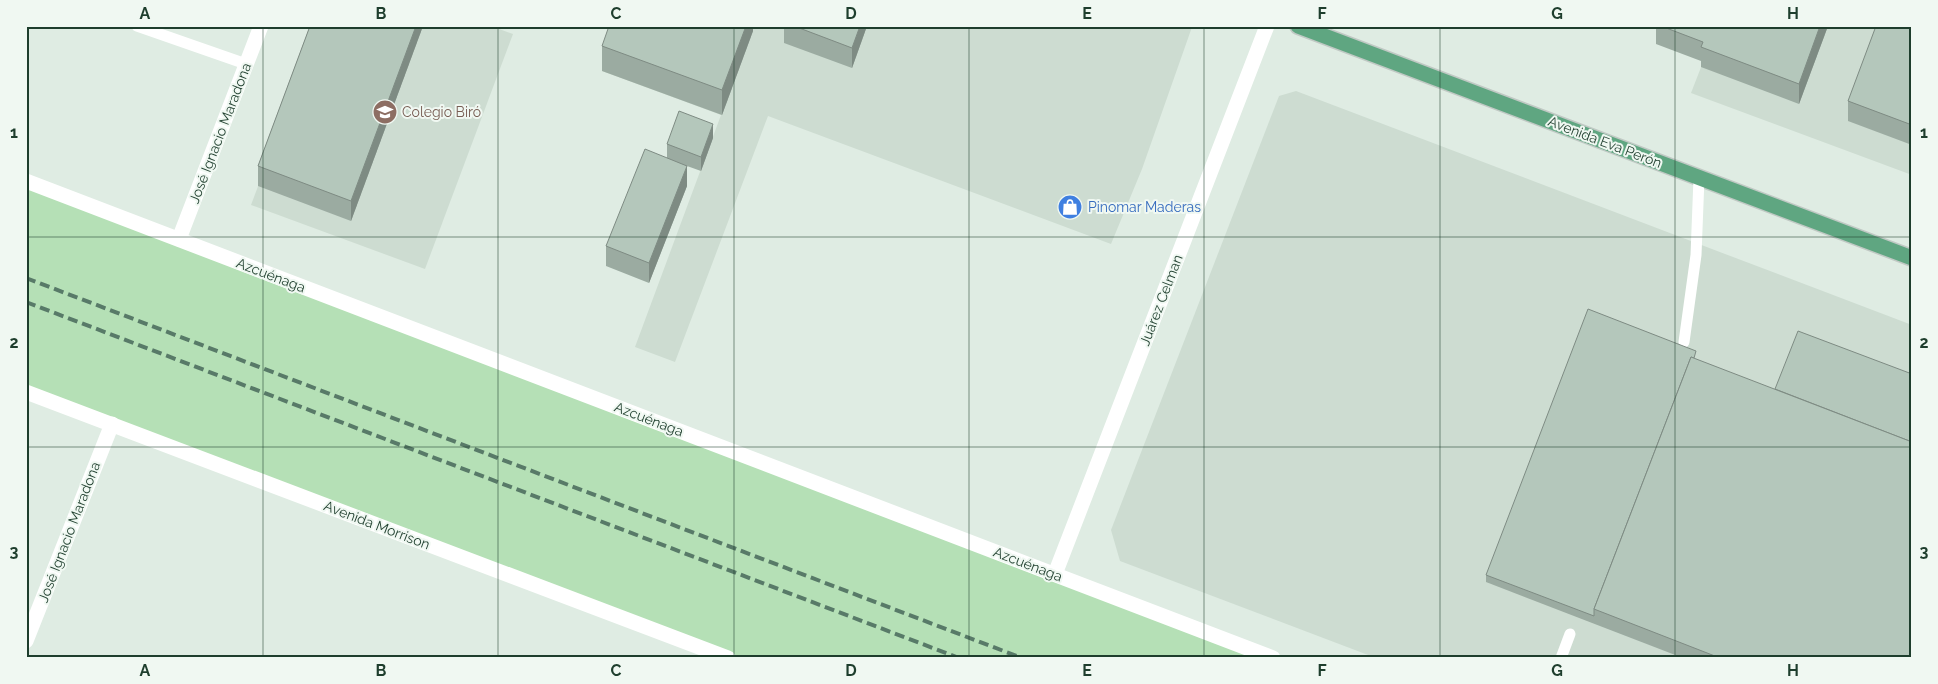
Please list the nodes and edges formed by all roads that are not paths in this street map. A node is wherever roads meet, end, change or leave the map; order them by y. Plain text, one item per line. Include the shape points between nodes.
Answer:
1 (137, 26) edge
2 (261, 26) edge
3 (1267, 26) edge
4 (1298, 26) edge
5 (246, 64) junction
6 (1699, 178) junction
7 (26, 181) edge
8 (179, 239) junction
9 (1912, 258) edge
10 (1684, 342) dead end
11 (26, 392) edge
12 (112, 424) junction
13 (1055, 574) junction
14 (1570, 634) dead end
15 (26, 641) edge
16 (728, 658) edge
17 (1273, 658) edge
18 (1561, 658) edge

1 - 5 lane
2 - 5 street, José Ignacio Maradona
3 - 13 street, Juárez Celman
4 - 6 main road, Avenida Eva Perón
5 - 8 street, José Ignacio Maradona
6 - 9 main road, Avenida Eva Perón
6 - 10 lane via 1696,255
7 - 8 street, Azcuénaga
8 - 13 street, Azcuénaga
11 - 12 street, Avenida Morrison
12 - 15 street, José Ignacio Maradona
12 - 16 street, Avenida Morrison
13 - 17 street, Azcuénaga
14 - 18 lane

